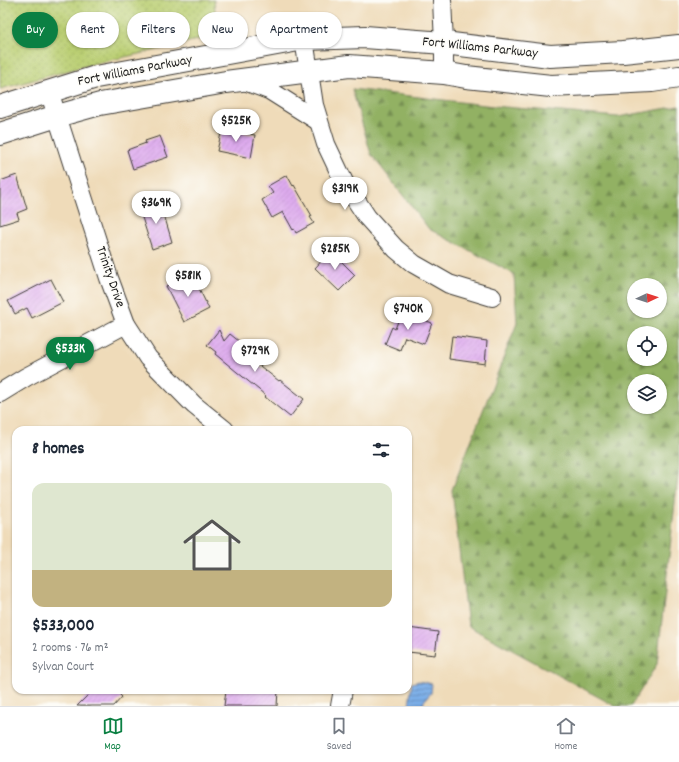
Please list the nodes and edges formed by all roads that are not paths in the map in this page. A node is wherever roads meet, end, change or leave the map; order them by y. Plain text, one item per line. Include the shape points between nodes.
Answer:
1 (442, 0) edge
2 (342, 38) edge
3 (444, 44) junction
4 (679, 46) edge
5 (256, 48) edge
6 (305, 48) edge
7 (308, 72) junction
8 (444, 73) junction
9 (679, 76) edge
10 (242, 80) junction
11 (49, 91) junction
12 (0, 107) edge
13 (57, 116) junction
14 (318, 121) junction
15 (0, 134) edge
16 (492, 298) dead end
17 (126, 324) junction
18 (0, 393) edge
19 (220, 426) edge
20 (342, 694) edge
21 (340, 706) edge

1 - 3 street
2 - 3 street, Fort Williams Parkway via 365,37
3 - 4 street, Fort Williams Parkway via 550,56
3 - 8 street
5 - 11 street, Fort Williams Parkway via 96,77
6 - 7 street
7 - 8 street, Fort Williams Parkway via 349,66
7 - 10 street, Fort Williams Parkway
7 - 14 street
8 - 9 street, Fort Williams Parkway via 550,86 652,81
10 - 13 street, Fort Williams Parkway via 107,102
10 - 14 street via 269,90
11 - 12 street, Fort Williams Parkway
11 - 13 street, Trinity Drive
13 - 15 street, Fort Williams Parkway
13 - 17 street, Trinity Drive
14 - 16 street via 344,182 367,218 396,249 414,264 448,284
17 - 18 street
17 - 19 street, Trinity Drive via 148,358 194,405
20 - 21 street

